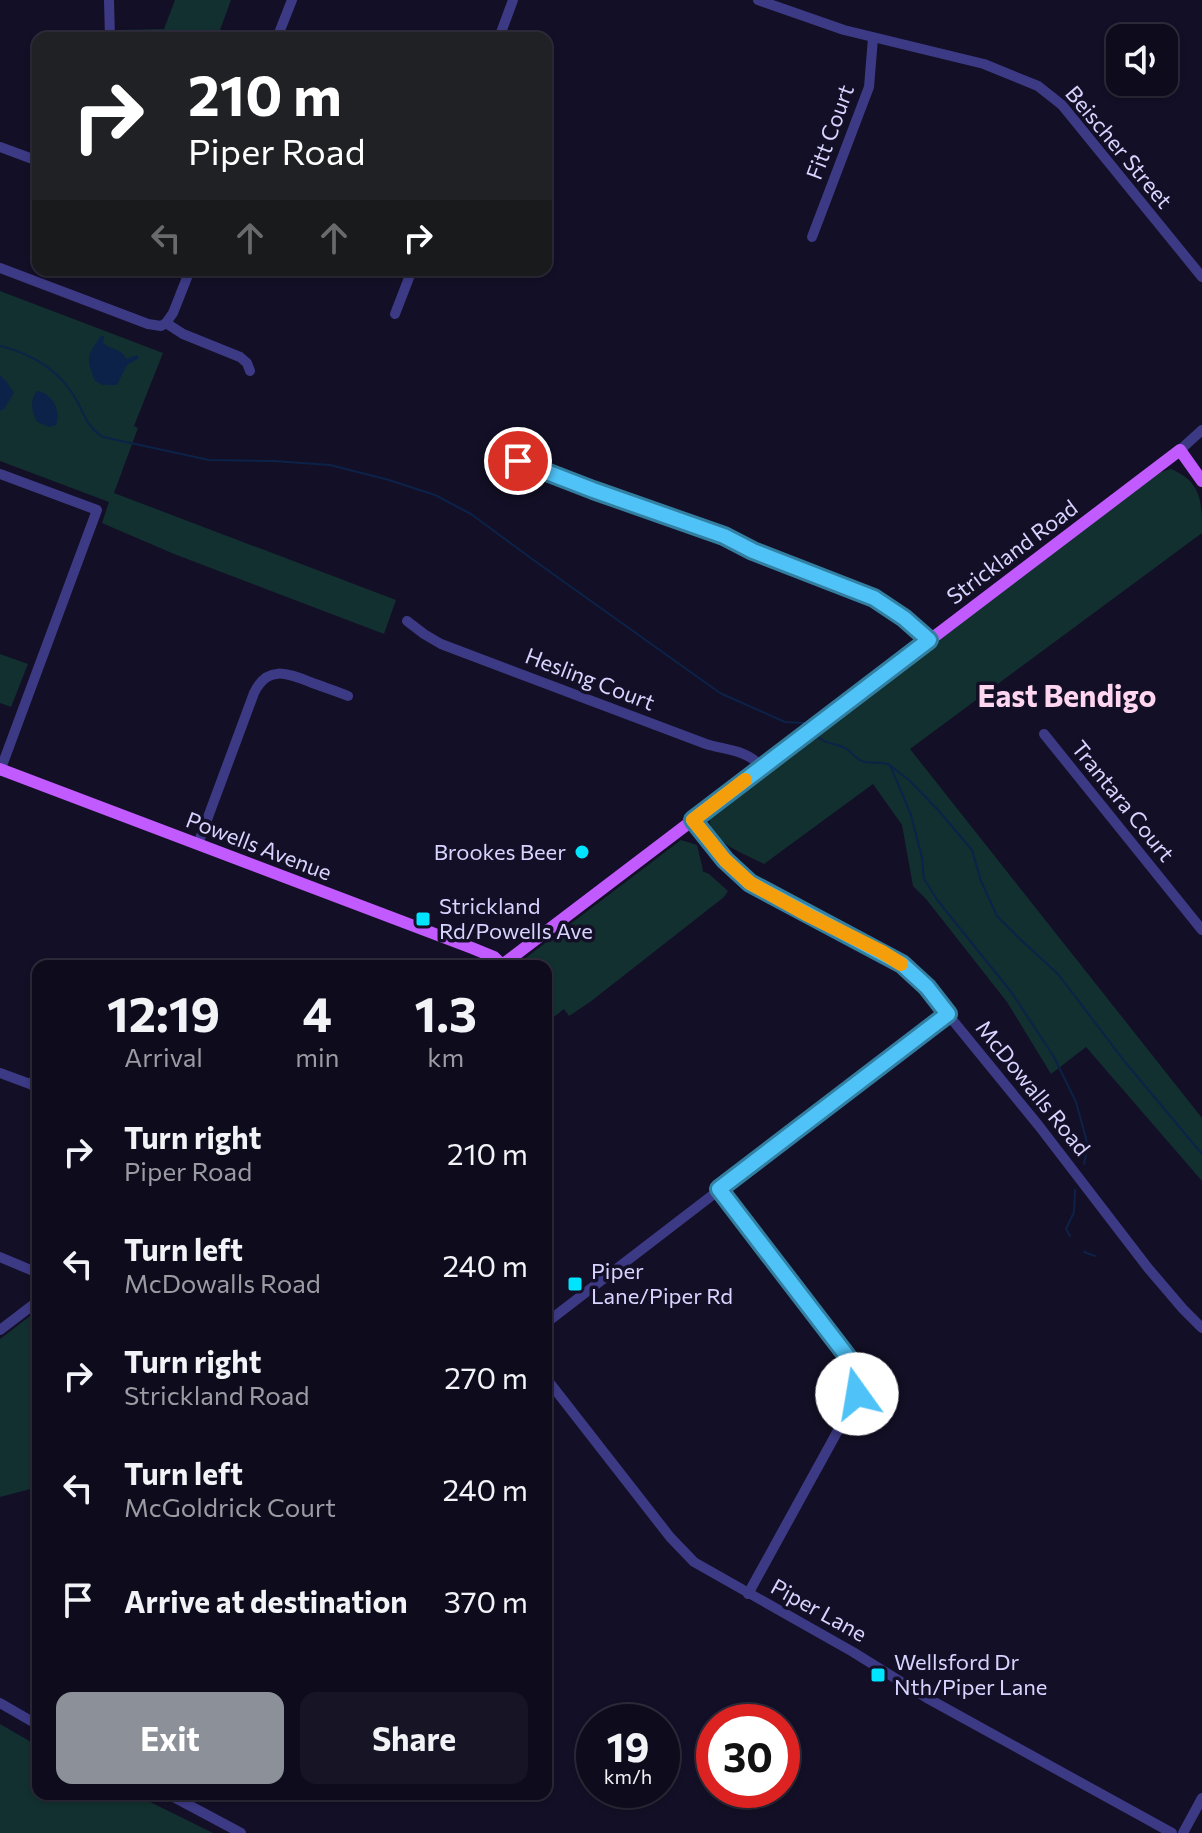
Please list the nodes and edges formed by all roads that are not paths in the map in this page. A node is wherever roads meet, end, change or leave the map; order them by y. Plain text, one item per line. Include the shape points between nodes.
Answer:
1 (109, 0) edge
2 (292, 0) edge
3 (513, 0) edge
4 (758, 0) edge
5 (110, 32) edge
6 (279, 32) edge
7 (501, 32) edge
8 (873, 38) junction
9 (0, 147) edge
10 (32, 159) edge
11 (812, 237) dead end
12 (0, 268) edge
13 (188, 276) edge
14 (410, 276) edge
15 (1202, 277) edge
16 (395, 314) dead end
17 (166, 323) junction
18 (250, 371) dead end
19 (1202, 430) edge
20 (1180, 450) junction
21 (518, 461) dead end
22 (0, 474) edge
23 (1202, 481) edge
24 (407, 621) dead end
25 (929, 640) junction
26 (348, 696) dead end
27 (1044, 734) dead end
28 (761, 767) junction
29 (0, 770) edge
30 (693, 820) junction
31 (198, 844) junction
32 (1202, 930) edge
33 (497, 960) edge
34 (509, 960) edge
35 (948, 1014) junction
36 (0, 1073) edge
37 (32, 1085) edge
38 (719, 1189) junction
39 (0, 1257) edge
40 (32, 1270) edge
41 (32, 1306) edge
42 (552, 1318) edge
43 (1202, 1328) edge
44 (0, 1330) edge
45 (552, 1386) edge
46 (748, 1594) junction
47 (0, 1703) edge
48 (32, 1719) edge
49 (1202, 1798) edge
50 (179, 1800) edge
51 (241, 1833) edge
52 (1172, 1833) edge
53 (1183, 1833) edge

1 - 5 street
2 - 6 street
3 - 7 street
4 - 8 street, Beischer Street
8 - 11 street, Fitt Court via 869,87
8 - 15 street, Beischer Street via 984,64 1038,86 1062,105
9 - 10 street
12 - 17 street via 151,325
13 - 17 street
14 - 16 street
17 - 18 street via 240,357
19 - 20 street, Strickland Road
20 - 23 main road
20 - 25 main road, Strickland Road
21 - 25 street via 874,598
22 - 29 street via 97,510
24 - 28 street, Hesling Court via 441,644 706,744 743,753
25 - 28 main road, Strickland Road
26 - 31 street via 287,674 264,678
27 - 32 street, Trantara Court
28 - 30 main road, Strickland Road
29 - 31 main road, Powells Avenue
30 - 34 main road, Strickland Road
30 - 35 street, McDowalls Road via 750,883 902,964
31 - 33 main road, Powells Avenue
35 - 38 street
35 - 43 street, McDowalls Road via 1157,1279
36 - 37 street
38 - 42 street
38 - 46 street via 859,1376 852,1405
39 - 40 street
41 - 44 street
45 - 46 street, Piper Lane via 677,1546
46 - 52 street, Piper Lane
47 - 48 street
49 - 53 street
50 - 51 street

